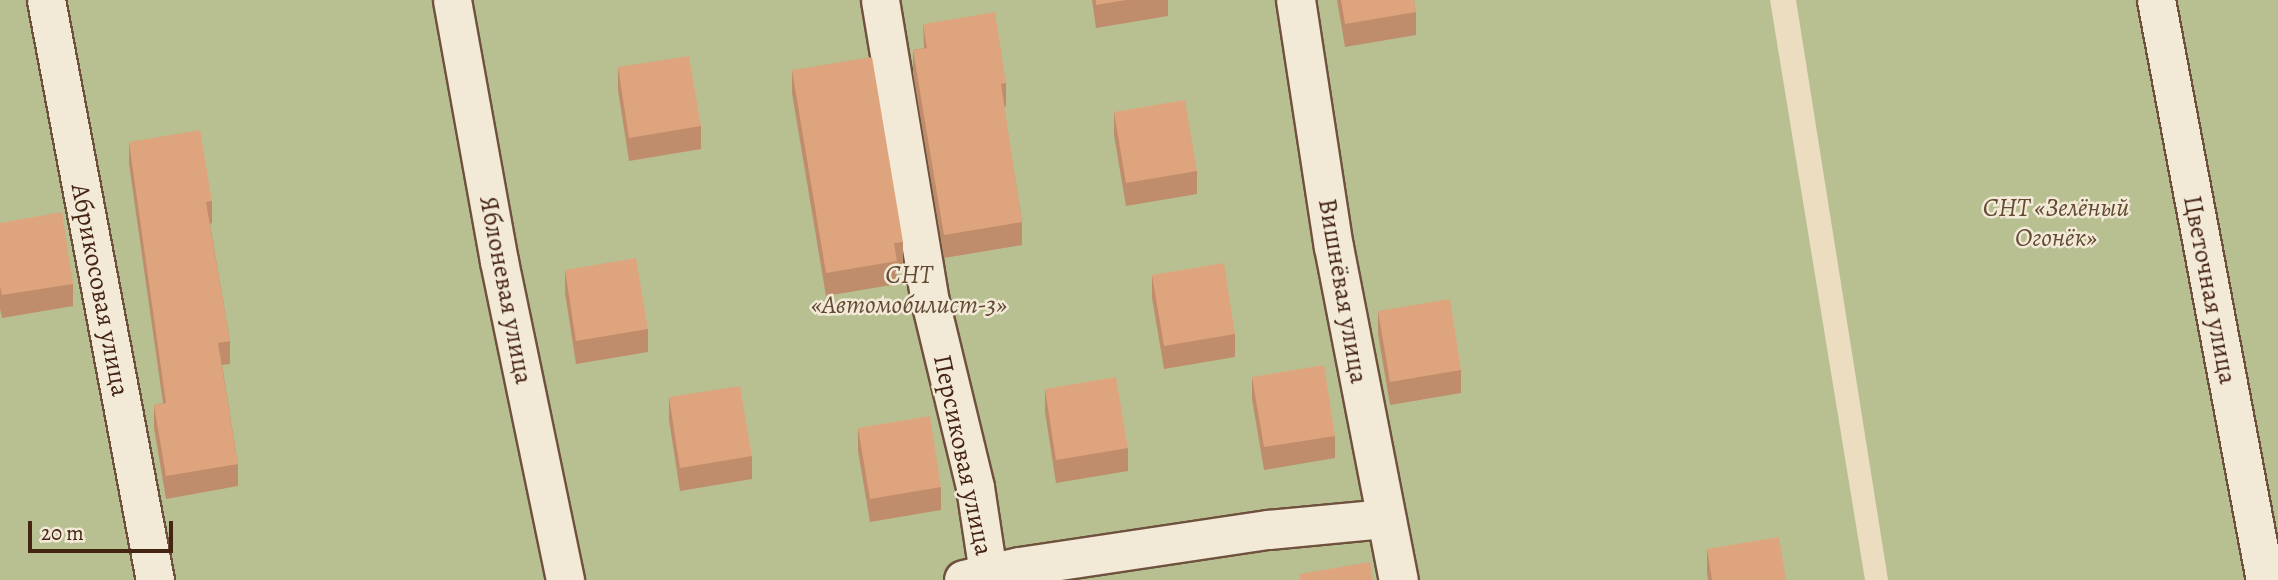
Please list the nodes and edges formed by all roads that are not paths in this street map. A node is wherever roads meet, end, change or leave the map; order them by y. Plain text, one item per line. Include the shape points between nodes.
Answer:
1 (46, 0) edge
2 (452, 0) edge
3 (880, 0) edge
4 (1296, 0) edge
5 (2156, 0) edge
6 (1386, 519) junction
7 (980, 578) edge
8 (155, 580) edge
9 (565, 580) edge
10 (1399, 580) edge
11 (2264, 580) edge

1 - 8 street, Абрикосовая улица
2 - 9 street, Яблоневая улица via 499,261
3 - 7 street, Персиковая улица via 930,301 975,487
4 - 6 street, Вишнёвая улица via 1334,247
5 - 11 street, Цветочная улица
6 - 7 street via 1269,530
6 - 10 street, Вишнёвая улица

